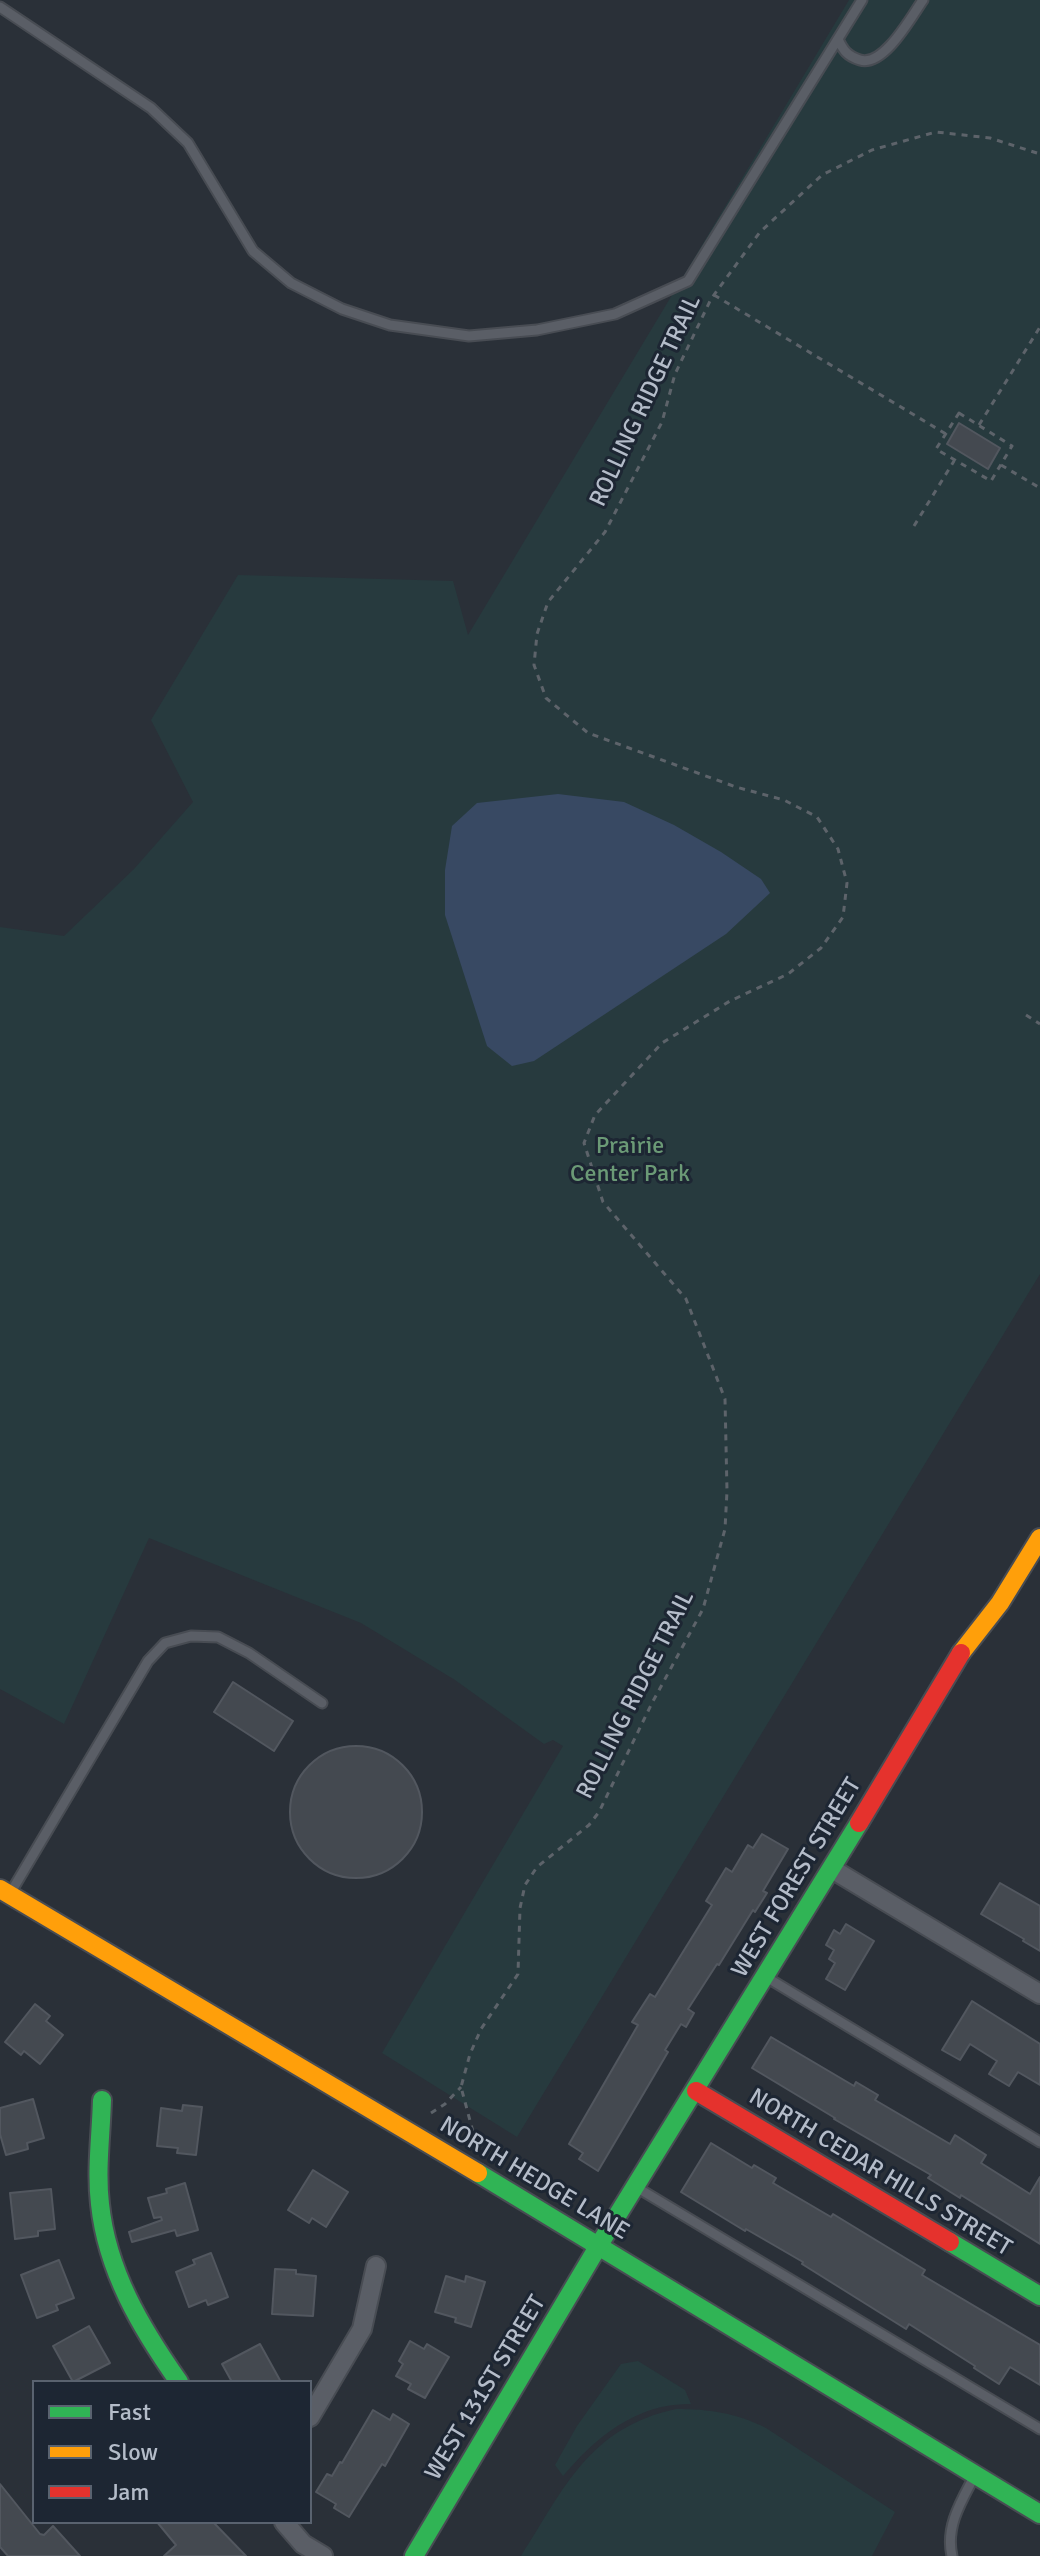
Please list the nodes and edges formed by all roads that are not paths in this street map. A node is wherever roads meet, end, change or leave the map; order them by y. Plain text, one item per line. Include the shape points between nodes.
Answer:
1 (862, 0) edge
2 (923, 0) edge
3 (0, 7) edge
4 (838, 39) junction
5 (1040, 1538) edge
6 (322, 1703) dead end
7 (832, 1869) junction
8 (5, 1892) edge
9 (766, 1977) junction
10 (1040, 1994) edge
11 (696, 2091) junction
12 (102, 2100) dead end
13 (1040, 2142) edge
14 (636, 2187) junction
15 (599, 2245) junction
16 (376, 2266) dead end
17 (1040, 2296) edge
18 (178, 2380) edge
19 (312, 2414) edge
20 (1040, 2429) edge
21 (975, 2475) junction
22 (1040, 2514) edge
23 (286, 2524) edge
24 (323, 2556) edge
25 (414, 2556) edge
26 (952, 2556) edge

1 - 4 lane
2 - 4 lane via 879,57 868,62 856,59 844,52
3 - 4 lane via 151,108 188,143 253,251 291,283 342,309 390,325 469,336 537,330 615,314 688,281
5 - 7 street, WEST FOREST STREET via 945,1677
6 - 8 lane via 218,1637 191,1636 165,1643 148,1661
7 - 9 street, WEST FOREST STREET
7 - 10 street
8 - 15 street, NORTH HEDGE LANE
9 - 11 street, WEST FOREST STREET
9 - 13 lane
11 - 14 street, WEST FOREST STREET
11 - 17 street, NORTH CEDAR HILLS STREET
12 - 18 street via 100,2204 110,2262 150,2342
14 - 15 street, WEST FOREST STREET
14 - 20 lane
15 - 21 street, NORTH HEDGE LANE
15 - 25 street, WEST 131ST STREET
16 - 19 street via 362,2329
21 - 22 street, NORTH HEDGE LANE
21 - 26 lane via 953,2522
23 - 24 street

